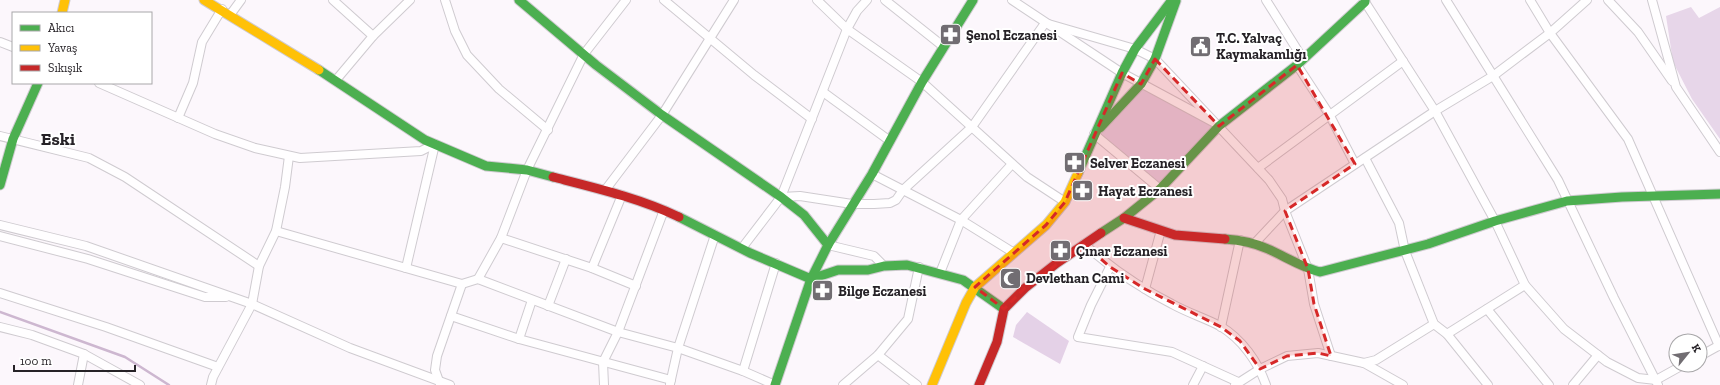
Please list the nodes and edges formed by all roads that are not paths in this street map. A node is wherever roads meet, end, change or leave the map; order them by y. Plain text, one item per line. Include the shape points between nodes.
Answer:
1 (65, 0) edge
2 (204, 0) edge
3 (241, 0) edge
4 (333, 0) edge
5 (410, 0) edge
6 (445, 0) edge
7 (519, 0) edge
8 (626, 0) edge
9 (664, 0) edge
10 (734, 0) edge
11 (817, 0) edge
12 (867, 0) edge
13 (885, 0) edge
14 (973, 0) edge
15 (1012, 0) edge
16 (1172, 0) edge
17 (1176, 0) edge
18 (1266, 0) edge
19 (1446, 0) edge
20 (1530, 0) edge
21 (1587, 0) edge
22 (1608, 0) edge
23 (1652, 0) edge
24 (1365, 1) edge
25 (62, 12) edge
26 (226, 12) junction
27 (1045, 23) junction
28 (847, 29) junction
29 (1550, 33) junction
30 (373, 36) junction
31 (711, 39) junction
32 (0, 42) edge
33 (944, 46) junction
34 (12, 47) edge
35 (1136, 48) junction
36 (584, 54) junction
37 (1155, 59) junction
38 (1403, 61) junction
39 (1300, 62) junction
40 (1122, 73) junction
41 (1493, 76) junction
42 (336, 80) junction
43 (922, 82) junction
44 (38, 84) edge
45 (100, 84) edge
46 (1141, 84) junction
47 (1676, 87) junction
48 (823, 92) junction
49 (1435, 112) junction
50 (662, 114) junction
51 (1329, 114) junction
52 (178, 118) junction
53 (812, 119) junction
54 (1220, 126) junction
55 (972, 127) junction
56 (548, 130) junction
57 (1094, 134) junction
58 (0, 136) edge
59 (13, 139) junction
60 (890, 141) junction
61 (435, 144) junction
62 (1720, 152) edge
63 (289, 156) junction
64 (1365, 158) junction
65 (1012, 164) junction
66 (1355, 164) junction
67 (1258, 168) junction
68 (527, 170) junction
69 (872, 174) junction
70 (0, 185) edge
71 (606, 189) junction
72 (1160, 189) junction
73 (903, 190) junction
74 (622, 194) junction
75 (1720, 194) edge
76 (781, 196) junction
77 (1652, 196) junction
78 (1567, 201) junction
79 (1065, 202) junction
80 (852, 204) junction
81 (664, 210) junction
82 (1285, 211) junction
83 (1124, 218) junction
84 (961, 220) junction
85 (1495, 221) junction
86 (0, 225) edge
87 (1161, 230) junction
88 (276, 231) junction
89 (715, 234) junction
90 (0, 236) edge
91 (501, 238) junction
92 (1240, 240) junction
93 (1084, 244) junction
94 (1254, 244) junction
95 (828, 245) junction
96 (742, 248) junction
97 (1405, 251) junction
98 (1014, 253) junction
99 (566, 259) junction
100 (776, 263) junction
101 (259, 266) junction
102 (884, 266) junction
103 (919, 267) junction
104 (1110, 267) junction
105 (406, 268) junction
106 (592, 268) junction
107 (1308, 269) junction
108 (940, 273) junction
109 (478, 279) junction
110 (811, 279) junction
111 (462, 284) junction
112 (1525, 285) junction
113 (636, 286) junction
114 (976, 287) junction
115 (1145, 289) junction
116 (0, 294) edge
117 (230, 297) junction
118 (532, 300) junction
119 (252, 304) junction
120 (548, 306) junction
121 (1004, 309) junction
122 (1487, 309) junction
123 (451, 316) junction
124 (1434, 324) junction
125 (1221, 326) junction
126 (0, 327) edge
127 (618, 332) junction
128 (1447, 334) junction
129 (519, 339) junction
130 (1719, 346) edge
131 (678, 348) junction
132 (1708, 352) edge
133 (84, 354) junction
134 (1598, 355) junction
135 (878, 356) junction
136 (1331, 356) junction
137 (603, 362) junction
138 (1364, 363) junction
139 (1203, 366) junction
140 (218, 367) junction
141 (1260, 369) junction
142 (743, 371) junction
143 (1671, 373) edge
144 (1657, 382) edge
145 (440, 383) edge
146 (670, 383) edge
147 (1236, 383) edge
148 (78, 385) edge
149 (140, 385) edge
150 (211, 385) edge
151 (450, 385) edge
152 (604, 385) edge
153 (774, 385) edge
154 (843, 385) edge
155 (917, 385) edge
156 (932, 385) edge
157 (979, 385) edge
158 (1193, 385) edge
159 (1266, 385) edge
160 (1403, 385) edge
161 (1488, 385) edge
162 (1549, 385) edge
163 (1572, 385) edge

1 - 25 street
2 - 26 street
3 - 26 street
4 - 30 street
5 - 30 street
6 - 56 street via 466,55 499,89
7 - 36 street
8 - 36 street
9 - 31 street
10 - 31 street
11 - 28 street
12 - 28 street
13 - 33 street
14 - 33 street
15 - 27 street
16 - 35 street
17 - 37 street
18 - 39 street
19 - 41 street
20 - 29 street
21 - 29 street
22 - 47 street via 1638,32
23 - 47 street
24 - 38 street
24 - 39 street
26 - 42 street
26 - 52 street via 202,42 193,83
27 - 35 street
27 - 40 street
27 - 55 street
28 - 43 street
28 - 48 street
29 - 41 street
29 - 77 street via 1628,139
30 - 42 street
31 - 50 street
31 - 53 street
32 - 34 street
33 - 43 street
35 - 37 street
35 - 40 street
36 - 50 street
36 - 56 street
37 - 46 street
37 - 54 street
38 - 49 street
38 - 51 street
39 - 51 street
39 - 54 street
40 - 46 street
40 - 57 street
41 - 49 street
41 - 78 street via 1558,180
42 - 61 street via 425,140
43 - 55 street
43 - 60 street
44 - 59 street
45 - 52 street
46 - 54 street
46 - 57 street
47 - 62 street
48 - 53 street
48 - 60 street
49 - 64 street
49 - 85 street
50 - 71 street
50 - 76 street
51 - 66 street
51 - 67 street
52 - 63 street via 255,148
53 - 76 street
54 - 67 street
54 - 72 street
55 - 65 street
55 - 73 street
56 - 68 street
57 - 72 street
57 - 79 street
58 - 59 street
59 - 70 street
59 - 101 street via 89,158 125,178
60 - 69 street
61 - 63 street via 421,151 300,158
61 - 68 street via 486,166
61 - 105 street
63 - 88 street
64 - 66 street
64 - 97 street via 1399,223
65 - 79 street
65 - 84 street
66 - 82 street
67 - 82 street via 1282,199
68 - 71 street
68 - 91 street
69 - 73 street
69 - 80 street
71 - 74 street
72 - 83 street
73 - 80 street via 896,200 890,203
73 - 84 street
74 - 81 street
74 - 106 street
75 - 77 street
76 - 80 street via 800,196
76 - 95 street via 804,215
76 - 96 street
77 - 78 street
77 - 130 street
78 - 85 street
78 - 144 street
79 - 98 street via 1046,226
80 - 95 street
81 - 89 street
81 - 113 street
82 - 94 street
82 - 107 street
83 - 87 street
83 - 93 street
84 - 98 street
84 - 108 street
85 - 97 street
85 - 112 street
86 - 117 street via 86,246
87 - 92 street via 1188,237
87 - 115 street
88 - 101 street
88 - 105 street
89 - 96 street
89 - 131 street
90 - 117 street via 88,259 205,297
91 - 99 street
91 - 109 street
92 - 94 street
92 - 125 street
93 - 104 street
93 - 121 street via 1025,288
94 - 107 street
95 - 102 street via 874,256
95 - 110 street
96 - 100 street
97 - 107 street via 1320,272
97 - 124 street
98 - 114 street
99 - 106 street
99 - 120 street
100 - 110 street
100 - 142 street
101 - 119 street
102 - 103 street
102 - 110 street via 868,270 838,270
103 - 108 street
103 - 135 street via 908,319
104 - 115 street
104 - 139 street via 1078,337 1172,352
105 - 111 street
106 - 113 street
107 - 136 street via 1314,304
108 - 114 street
109 - 111 street
109 - 118 street
110 - 153 street
111 - 123 street
112 - 122 street
112 - 134 street via 1564,329
113 - 127 street
114 - 121 street
114 - 156 street via 966,303
115 - 125 street via 1173,305
116 - 140 street via 106,327
117 - 119 street
118 - 120 street
118 - 129 street
119 - 140 street
119 - 145 street via 350,348
120 - 127 street
121 - 157 street via 997,342
122 - 128 street
122 - 162 street
123 - 129 street
123 - 145 street via 437,356 435,370
124 - 128 street
124 - 138 street via 1376,360
125 - 141 street via 1240,341
126 - 133 street via 32,335
127 - 131 street
127 - 137 street
128 - 161 street
129 - 137 street
130 - 132 street
131 - 142 street
131 - 146 street
133 - 148 street
133 - 149 street
134 - 144 street via 1606,362 1638,378
134 - 163 street
135 - 154 street
135 - 155 street
136 - 138 street
136 - 141 street via 1318,353 1287,356
137 - 146 street
137 - 152 street
138 - 160 street
139 - 147 street
139 - 158 street
140 - 150 street
141 - 147 street
141 - 159 street
142 - 153 street
143 - 144 street
145 - 151 street

